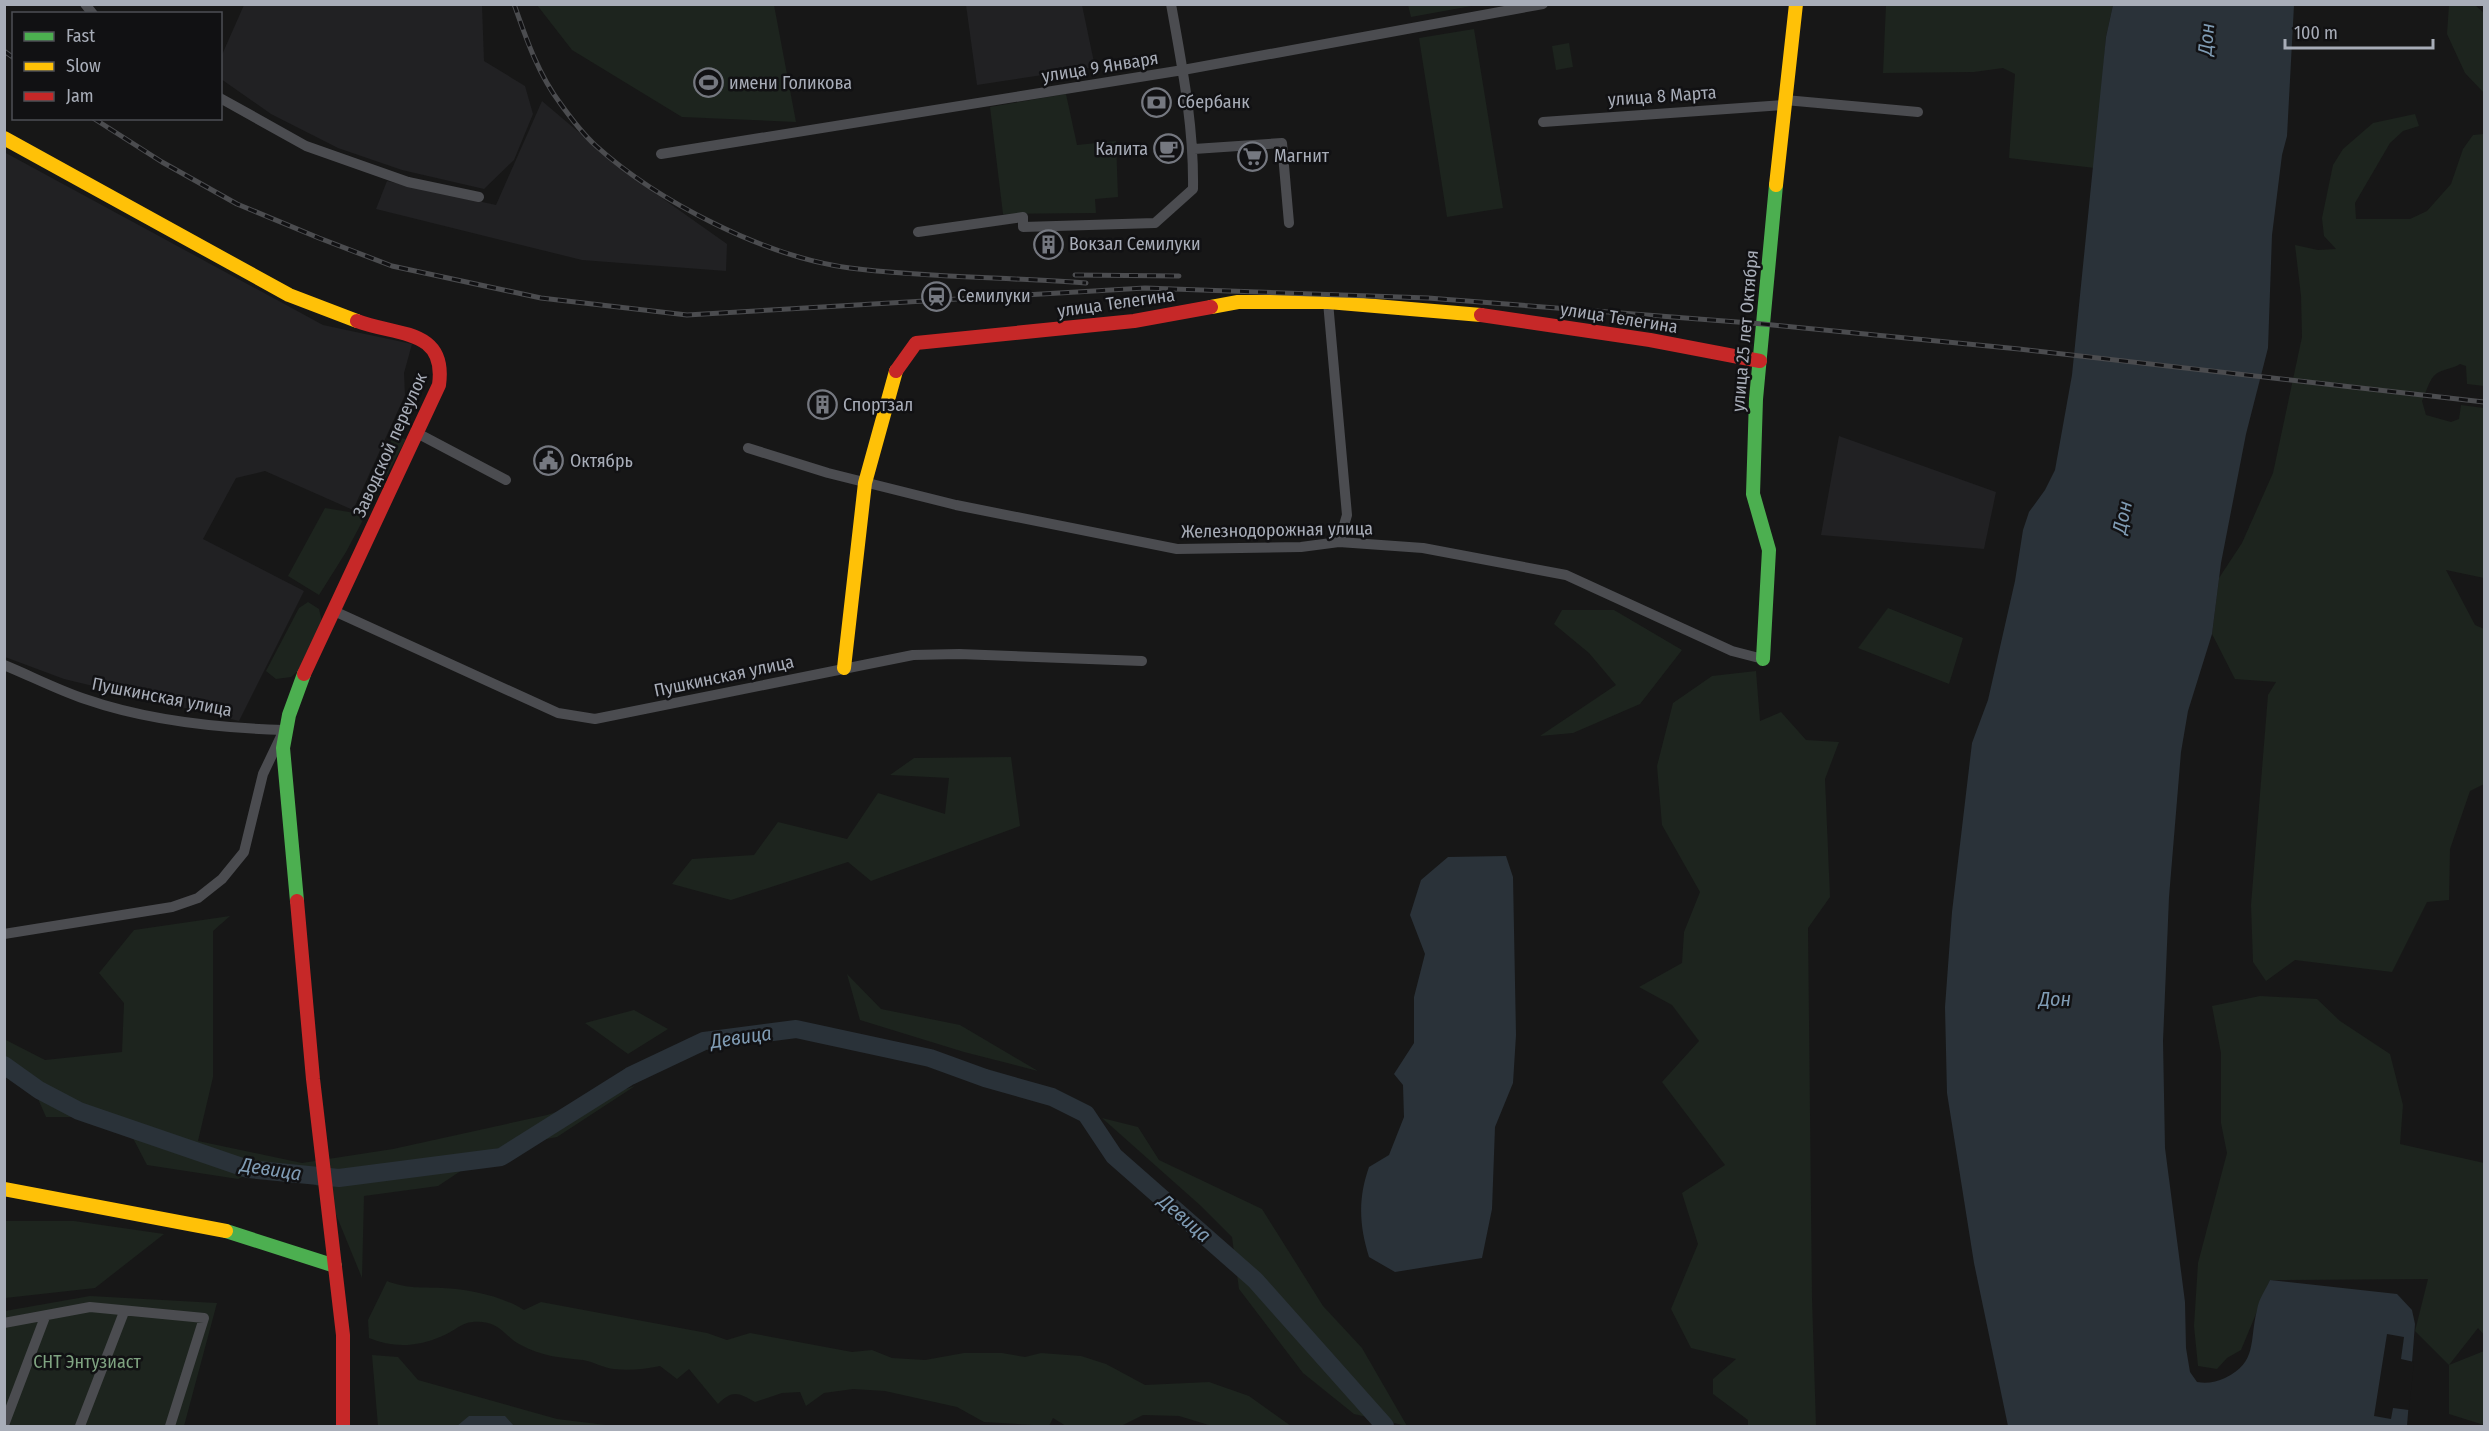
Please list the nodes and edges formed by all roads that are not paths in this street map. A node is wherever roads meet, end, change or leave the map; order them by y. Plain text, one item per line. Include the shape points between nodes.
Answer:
1 (1170, 4) edge
2 (1543, 4) edge
3 (1796, 4) edge
4 (1183, 70) junction
5 (222, 99) edge
6 (1784, 102) junction
7 (1918, 112) dead end
8 (1543, 122) dead end
9 (4, 138) edge
10 (1194, 148) junction
11 (661, 154) dead end
12 (479, 196) dead end
13 (1289, 224) dead end
14 (918, 232) dead end
15 (1328, 302) junction
16 (1760, 362) junction
17 (417, 433) junction
18 (748, 448) dead end
19 (506, 480) dead end
20 (865, 483) junction
21 (1339, 542) junction
22 (334, 611) junction
23 (1763, 659) joint
24 (1142, 662) dead end
25 (4, 664) edge
26 (844, 668) junction
27 (284, 730) junction
28 (4, 934) edge
29 (4, 1189) edge
30 (335, 1266) junction
31 (124, 1312) junction
32 (45, 1317) junction
33 (4, 1323) edge
34 (4, 1425) edge
35 (81, 1426) edge
36 (170, 1426) edge
37 (344, 1426) edge

1 - 4 street
2 - 4 street, улица 9 Января
3 - 6 street, улица 25 лет Октября
4 - 10 street
4 - 11 street, улица 9 Января
5 - 12 street via 306,146 408,182
6 - 7 street, улица 8 Марта
6 - 8 street, улица 8 Марта
6 - 16 street, улица 25 лет Октября
9 - 17 street, Заводской переулок via 289,295 370,326 417,337 433,347 441,370 439,385
10 - 13 street via 1282,143
10 - 14 street via 1193,189 1155,223 1023,227 1023,217
15 - 16 street, улица Телегина via 1449,310 1650,340
15 - 20 street, улица Телегина via 1238,302 1134,321 916,343 897,368
15 - 21 street via 1347,515
16 - 23 street, улица 25 лет Октября via 1754,494 1768,550
17 - 19 street
17 - 22 street, Заводской переулок
18 - 20 street, Железнодорожная улица
20 - 21 street, Железнодорожная улица via 956,506 1177,549 1301,547
20 - 26 street, улица Телегина
21 - 23 street, Железнодорожная улица via 1423,548 1566,575 1732,651
22 - 26 street, Пушкинская улица via 558,712 595,719
22 - 27 street, Заводской переулок via 300,682
24 - 26 street, Пушкинская улица via 959,654 913,655
25 - 27 street, Пушкинская улица via 85,699 133,712 197,724
27 - 28 street via 263,774 244,852 222,879 198,898 172,907
27 - 30 street, Заводской переулок via 313,1079
29 - 30 street via 214,1227
30 - 37 street, Заводской переулок via 343,1335
31 - 32 street via 90,1307
31 - 35 street
31 - 36 street via 204,1318
32 - 33 street
32 - 34 street

